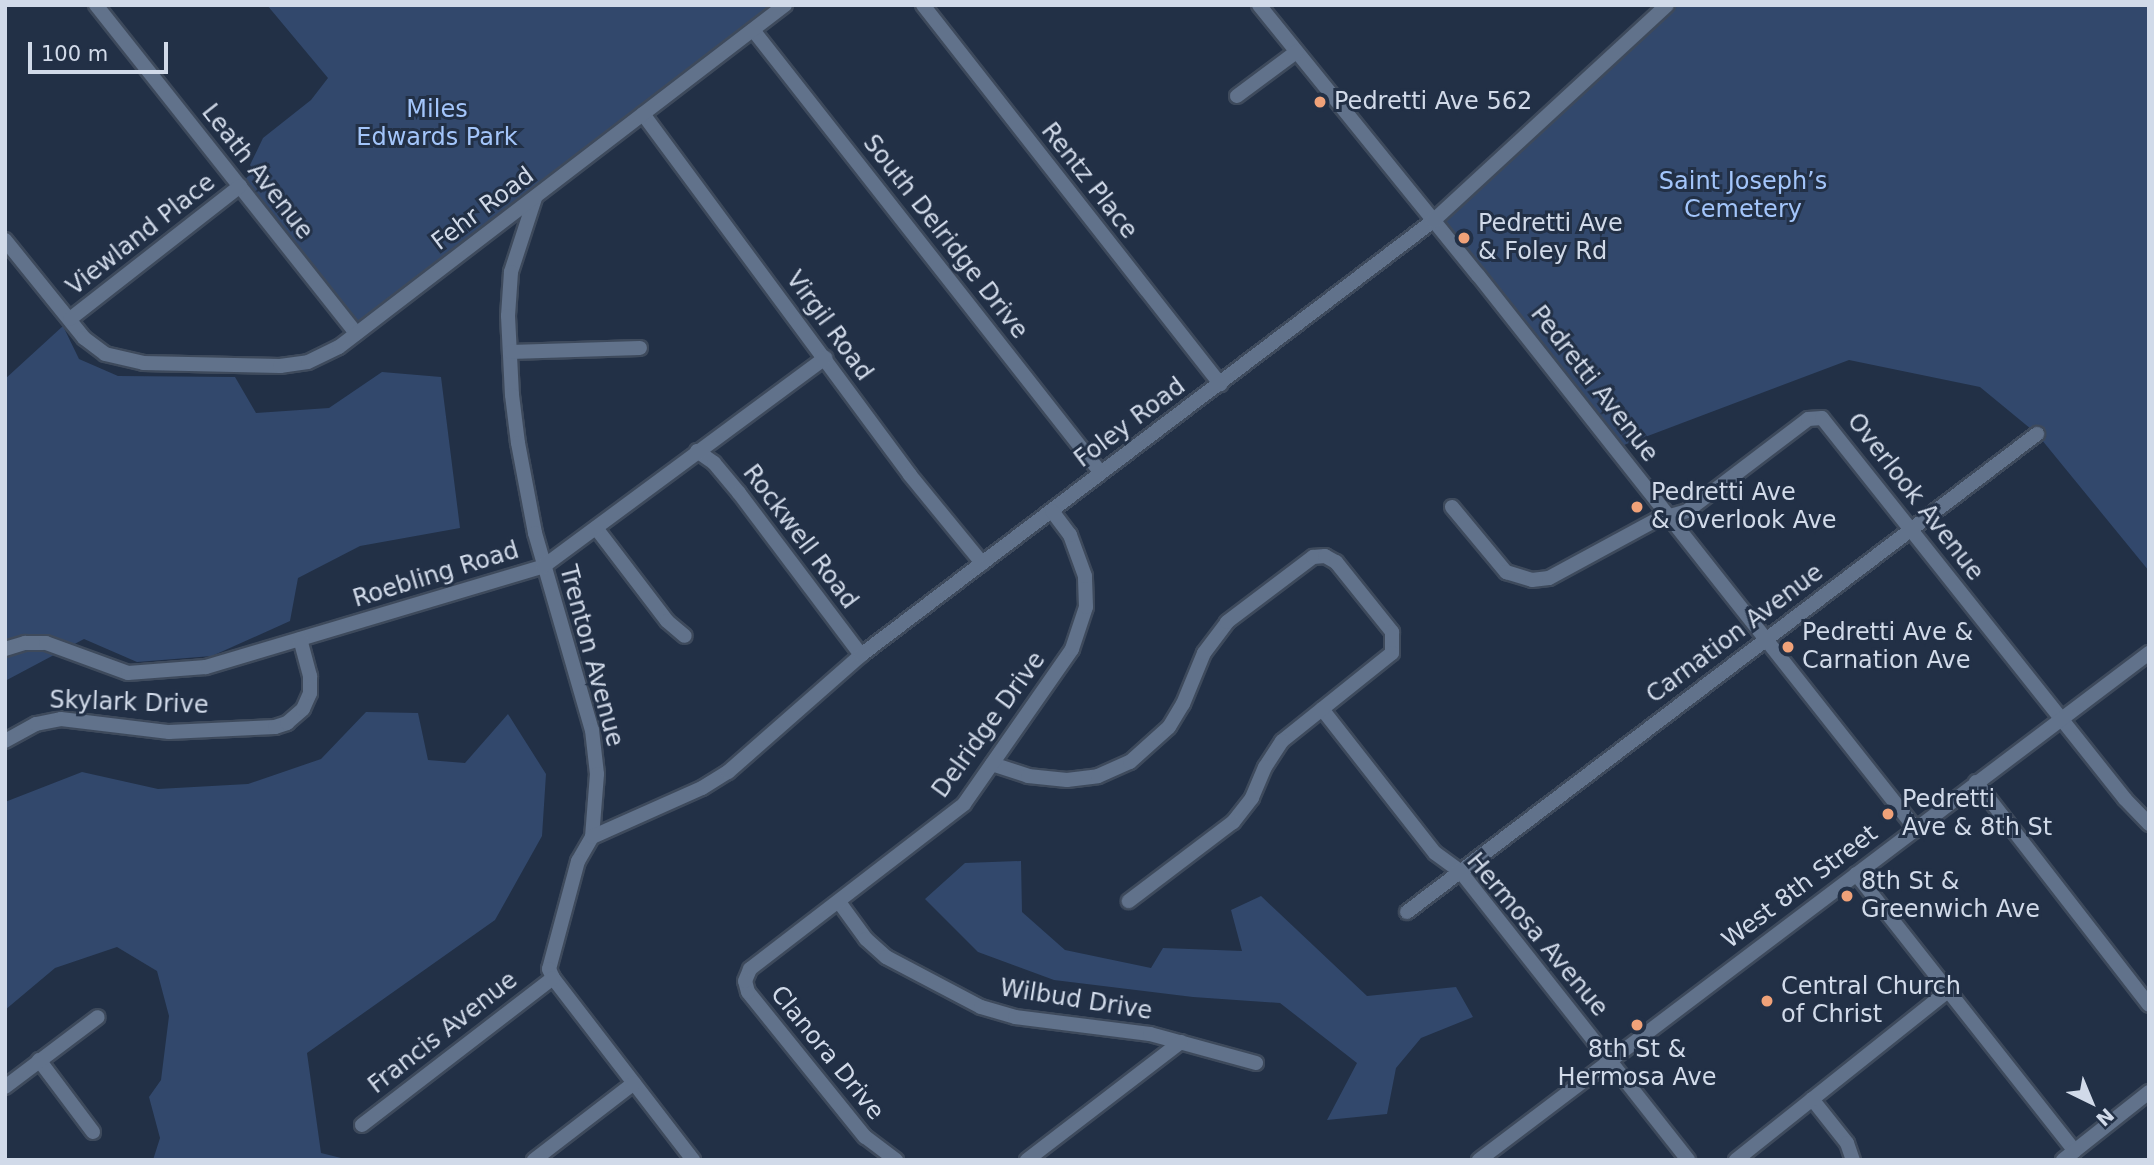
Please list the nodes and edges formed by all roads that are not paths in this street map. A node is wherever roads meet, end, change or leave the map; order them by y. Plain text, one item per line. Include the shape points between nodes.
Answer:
1 (96, 5) edge
2 (785, 5) edge
3 (923, 5) edge
4 (1259, 5) edge
5 (1667, 5) edge
6 (753, 30) junction
7 (1296, 52) junction
8 (1237, 96) dead end
9 (643, 114) junction
10 (240, 186) junction
11 (536, 198) junction
12 (1433, 221) junction
13 (5, 240) edge
14 (70, 319) junction
15 (356, 334) junction
16 (640, 348) dead end
17 (510, 352) junction
18 (825, 358) junction
19 (1220, 384) junction
20 (2037, 434) dead end
21 (697, 451) junction
22 (1101, 473) junction
23 (1452, 508) dead end
24 (1052, 511) junction
25 (1671, 518) junction
26 (596, 528) junction
27 (1911, 529) junction
28 (982, 563) junction
29 (544, 566) junction
30 (685, 636) dead end
31 (300, 639) junction
32 (1767, 639) junction
33 (5, 649) edge
34 (2149, 653) edge
35 (861, 655) junction
36 (1322, 709) junction
37 (2062, 720) junction
38 (5, 741) edge
39 (992, 764) junction
40 (1976, 782) junction
41 (2149, 824) edge
42 (1915, 828) junction
43 (592, 837) junction
44 (1460, 871) junction
45 (1856, 874) junction
46 (1129, 901) dead end
47 (839, 902) junction
48 (1407, 912) dead end
49 (755, 966) joint
50 (552, 978) junction
51 (1948, 991) junction
52 (2149, 1004) edge
53 (98, 1017) dead end
54 (1181, 1042) junction
55 (39, 1060) junction
56 (1610, 1060) junction
57 (1256, 1063) dead end
58 (634, 1083) junction
59 (5, 1087) edge
60 (2149, 1092) edge
61 (1812, 1099) junction
62 (362, 1125) dead end
63 (93, 1132) dead end
64 (2069, 1155) edge
65 (534, 1160) edge
66 (693, 1160) edge
67 (896, 1160) edge
68 (1027, 1160) edge
69 (1479, 1160) edge
70 (1688, 1160) edge
71 (1736, 1160) edge
72 (1853, 1160) edge

1 - 10 street, Leath Avenue
2 - 6 street, Fehr Road
3 - 19 street, Rentz Place
4 - 7 street, Pedretti Avenue
5 - 12 street, Foley Road
6 - 9 street, Fehr Road
6 - 22 street, South Delridge Drive
7 - 8 street
7 - 12 street, Pedretti Avenue
9 - 11 street, Fehr Road
9 - 18 street, Virgil Road
10 - 14 street, Viewland Place
10 - 15 street, Leath Avenue
11 - 15 street, Fehr Road
11 - 17 street, Trenton Avenue via 510,272
12 - 19 street, Foley Road
12 - 25 street, Pedretti Avenue
13 - 14 street, Fehr Road
14 - 15 street, Fehr Road via 84,338 105,354 130,362 280,366 308,362
16 - 17 street
17 - 29 street, Trenton Avenue via 518,443
18 - 21 street, Roebling Road
18 - 28 street, Virgil Road via 910,475
19 - 22 street, Foley Road
20 - 27 street, Carnation Avenue
21 - 26 street, Roebling Road
21 - 35 street, Rockwell Road via 714,463 739,493
22 - 24 street, Foley Road
23 - 25 street, Overlook Avenue via 1496,563 1514,576 1532,580 1558,575 1656,520
24 - 28 street, Foley Road
24 - 39 street, Delridge Drive via 1083,563 1087,594 1082,625 1072,649
25 - 27 street, Overlook Avenue via 1817,416 1827,422
25 - 32 street, Pedretti Avenue
26 - 29 street, Roebling Road
26 - 30 street via 667,621
27 - 32 street, Carnation Avenue
27 - 37 street, Overlook Avenue
28 - 35 street, Foley Road
29 - 31 street, Roebling Road
29 - 43 street, Trenton Avenue via 593,741 597,774
31 - 33 street, Roebling Road via 206,667 141,674 115,670 46,643
31 - 38 street, Skylark Drive via 310,694 303,709 287,723 169,732 61,719 36,724
32 - 42 street, Pedretti Avenue
32 - 44 street, Carnation Avenue
34 - 37 street, West 8th Street
35 - 43 street, Foley Road via 728,772 702,789
36 - 39 street via 1388,659 1395,639 1336,562 1325,556 1312,558 1222,629 1204,653 1169,727 1130,762 1098,776 1067,780 1028,776
36 - 44 street, Hermosa Avenue via 1435,853
36 - 46 street via 1273,752 1252,798 1234,822
37 - 40 street, West 8th Street
37 - 41 street, Overlook Avenue
39 - 47 street, Delridge Drive via 952,817
40 - 42 street, West 8th Street
40 - 52 street
42 - 45 street, West 8th Street
43 - 50 street, Trenton Avenue via 570,887 549,963
44 - 48 street, Carnation Avenue
44 - 56 street, Hermosa Avenue
45 - 51 street
45 - 56 street, West 8th Street
47 - 49 street, Delridge Drive
47 - 54 street, Wilbud Drive via 866,939 886,957 981,1007 1015,1017
49 - 67 street, Clanora Drive via 744,981 748,992 865,1137
50 - 58 street
50 - 62 street, Francis Avenue
51 - 61 street
51 - 64 street
53 - 55 street
54 - 57 street, Wilbud Drive
54 - 68 street
55 - 59 street
55 - 63 street
56 - 69 street, West 8th Street
56 - 70 street, Hermosa Avenue
58 - 65 street
58 - 66 street
60 - 64 street
61 - 71 street
61 - 72 street via 1847,1143

